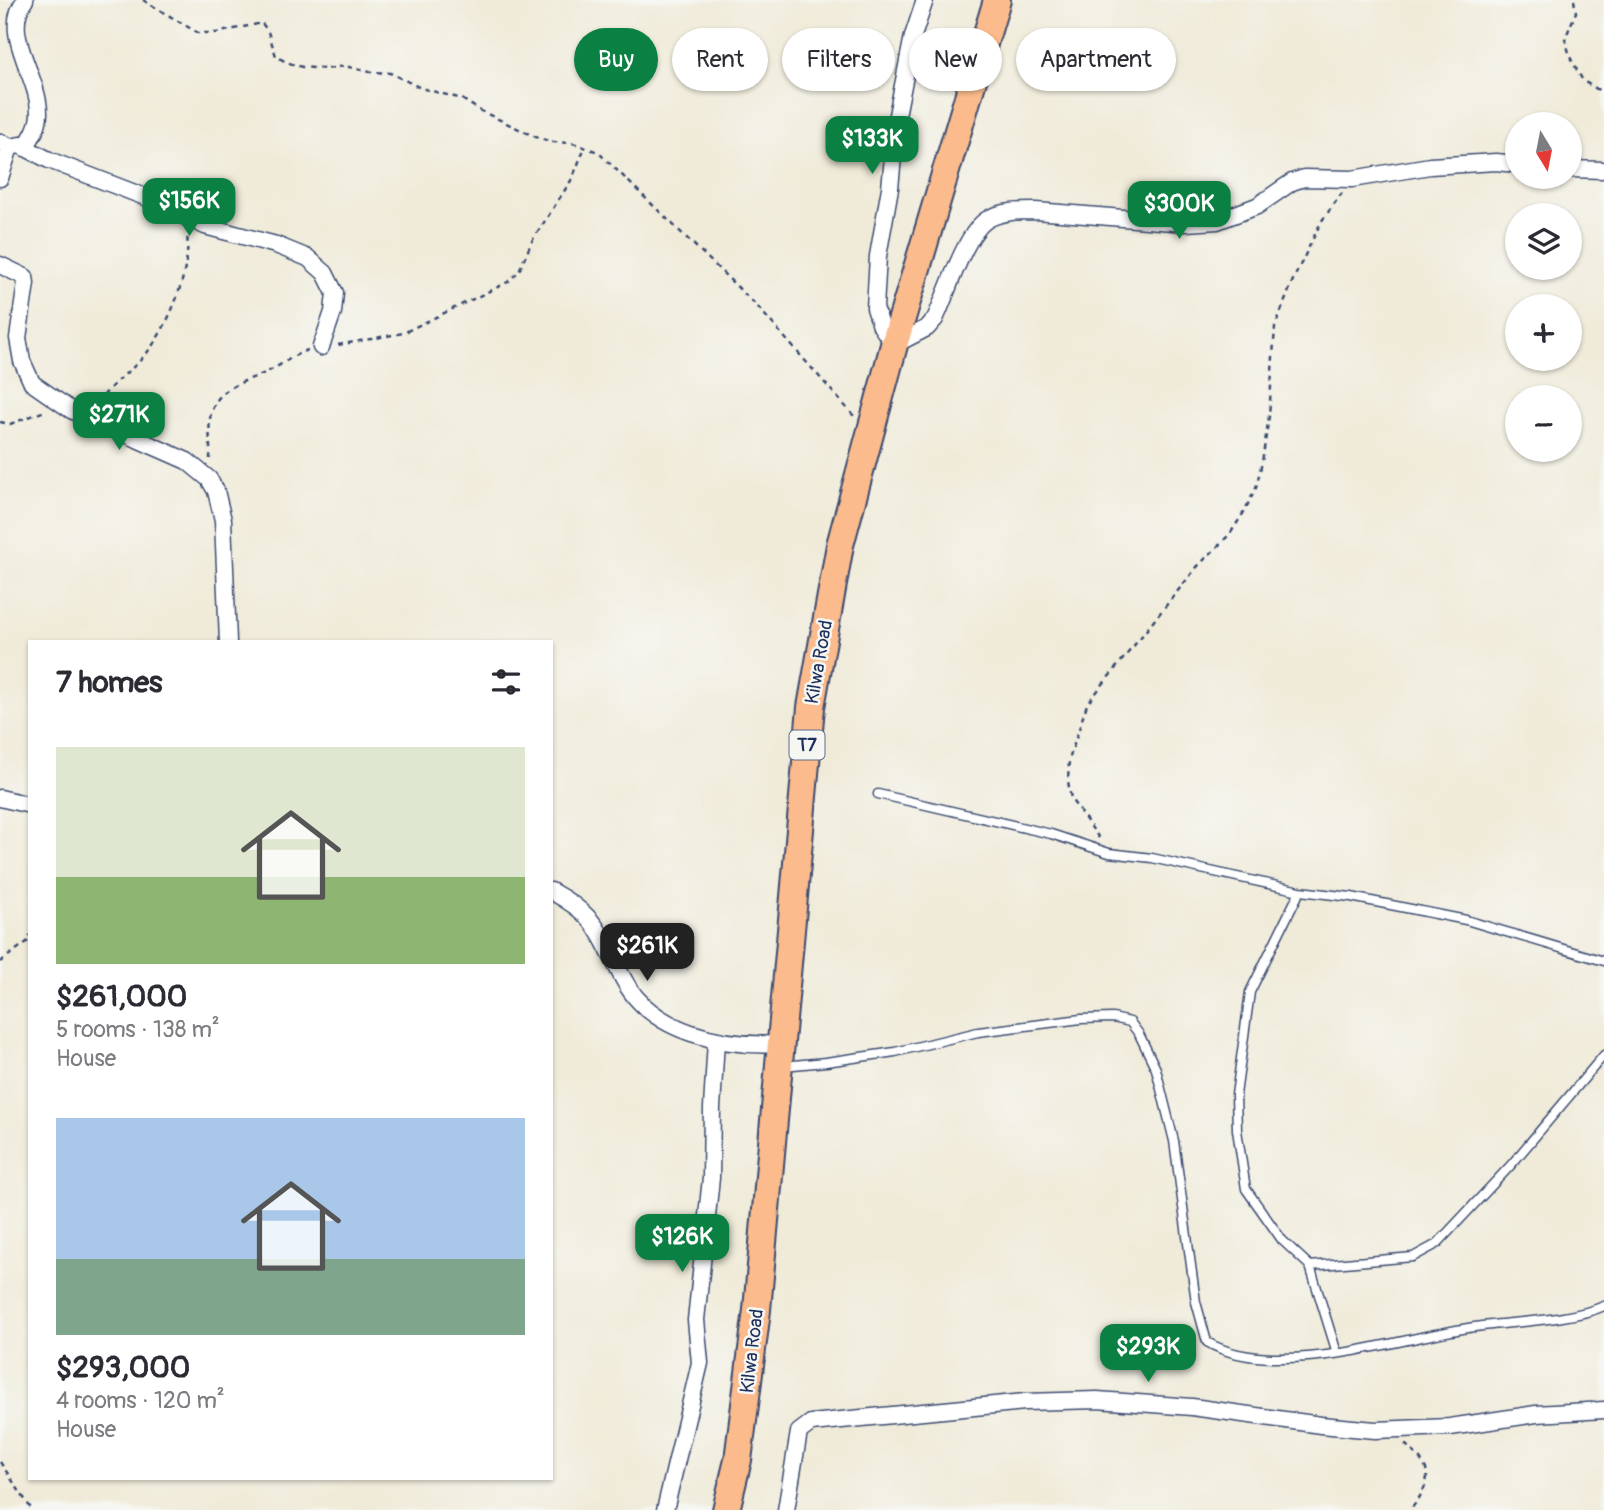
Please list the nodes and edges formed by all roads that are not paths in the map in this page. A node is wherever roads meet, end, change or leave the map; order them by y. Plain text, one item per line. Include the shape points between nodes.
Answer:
1 (25, 0) edge
2 (925, 0) edge
3 (997, 0) edge
4 (12, 146) edge
5 (1505, 163) edge
6 (1582, 169) edge
7 (1604, 170) edge
8 (0, 178) edge
9 (0, 265) edge
10 (894, 345) junction
11 (321, 347) road end
12 (228, 640) edge
13 (878, 794) dead end
14 (0, 798) edge
15 (28, 805) edge
16 (1300, 891) junction
17 (553, 892) edge
18 (1604, 961) edge
19 (716, 1040) junction
20 (778, 1055) junction
21 (1604, 1055) edge
22 (1310, 1266) junction
23 (1604, 1306) edge
24 (1336, 1353) junction
25 (1604, 1410) edge
26 (666, 1510) edge
27 (726, 1510) edge
28 (786, 1510) edge

1 - 4 street via 13,23 13,45 35,91 39,112 36,131
2 - 10 street via 912,36 897,115 878,256 875,308
3 - 10 highway, Kilwa Road / T7
4 - 8 street
4 - 11 street via 145,197 205,226 308,258 325,273 335,293 334,312
5 - 10 street via 1430,166 1352,179 1304,178 1257,206 1217,220 1185,223 1016,211 987,219 967,243 935,319
6 - 7 street
9 - 12 street via 25,277 18,338 28,376 39,389 92,419 187,461 209,479 223,520
10 - 20 highway, Kilwa Road / T7 via 840,545 811,707
13 - 16 lane via 1051,834 1109,853 1188,865
14 - 15 street
16 - 18 lane via 1465,920
16 - 22 lane via 1250,992 1236,1095 1246,1189 1282,1240
17 - 19 street via 585,912 645,1008 678,1027
19 - 20 street via 753,1045
19 - 26 street via 711,1178 696,1320 700,1363
20 - 24 lane via 826,1062 895,1052 978,1032 1081,1019 1113,1018 1130,1023 1156,1069 1174,1141 1196,1302 1207,1342 1222,1351 1278,1358
20 - 27 highway, Kilwa Road / T7 via 757,1310 738,1460
21 - 22 lane via 1437,1244 1413,1257
22 - 24 lane
23 - 24 lane
25 - 28 street via 1391,1429 1097,1400 1026,1402 811,1423 799,1432

